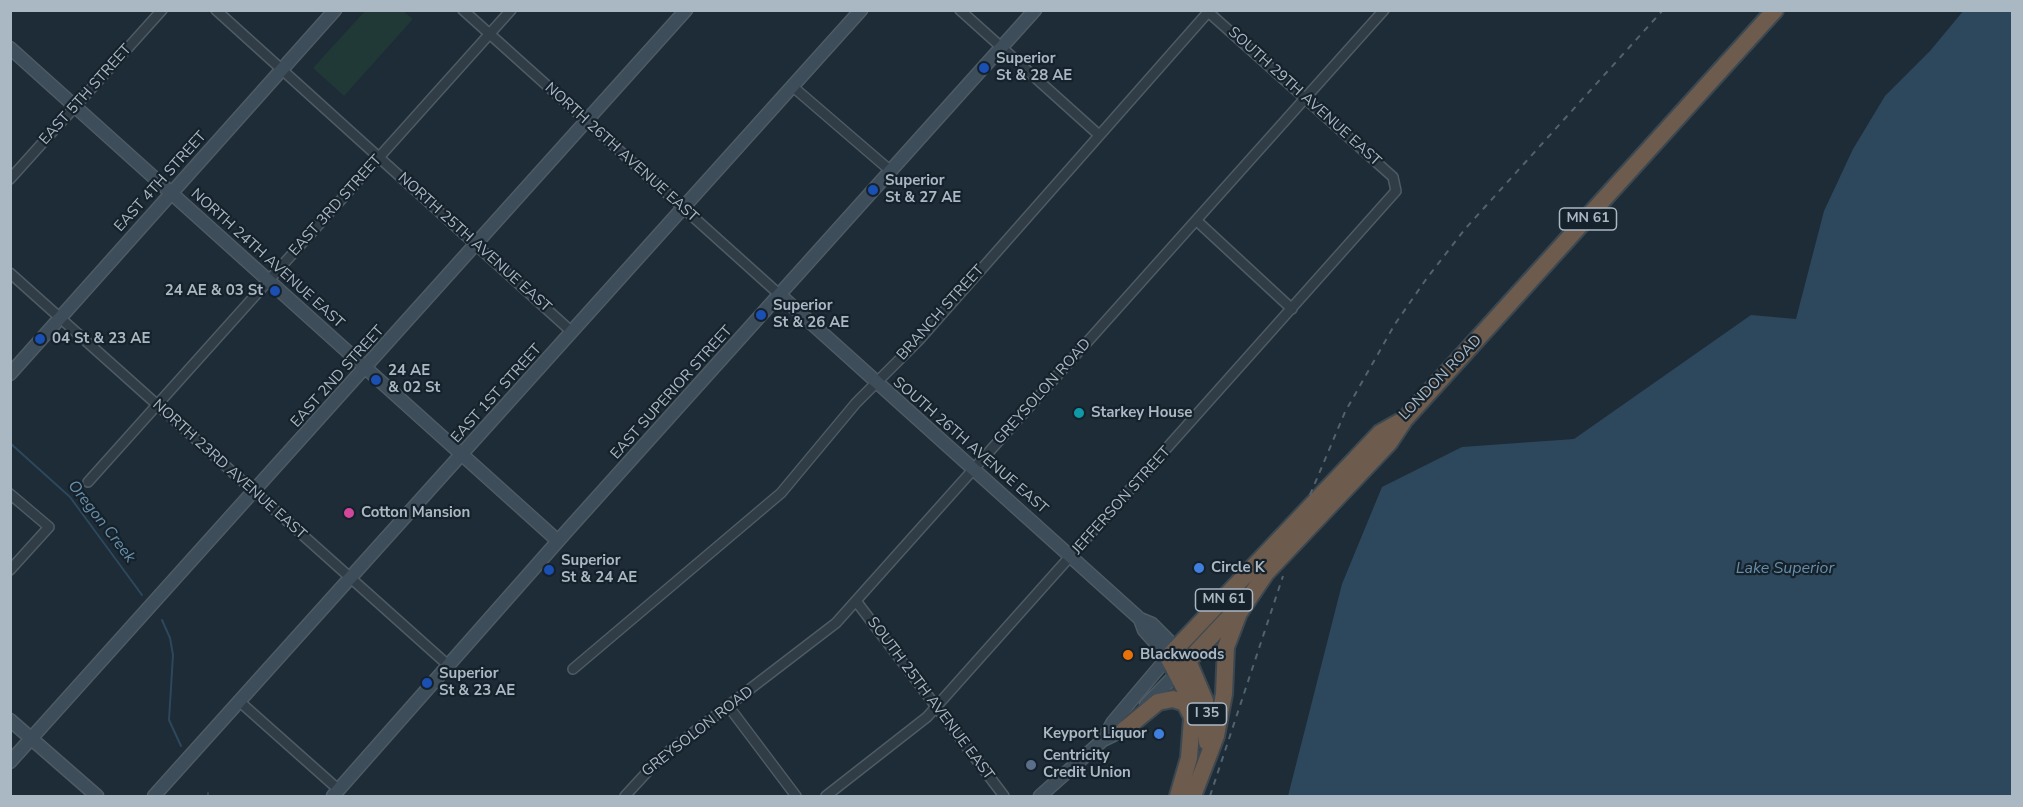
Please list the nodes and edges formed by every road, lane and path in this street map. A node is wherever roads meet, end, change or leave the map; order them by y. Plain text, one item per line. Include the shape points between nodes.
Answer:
1 (162, 10) edge
2 (216, 10) edge
3 (335, 10) edge
4 (463, 10) edge
5 (511, 10) edge
6 (686, 10) edge
7 (861, 10) edge
8 (960, 10) edge
9 (1035, 10) edge
10 (1384, 10) edge
11 (1775, 10) edge
12 (1208, 11) edge
13 (489, 34) junction
14 (10, 48) edge
15 (1001, 48) junction
16 (282, 70) junction
17 (792, 86) junction
18 (1305, 98) junction
19 (76, 106) junction
20 (586, 121) junction
21 (1099, 135) junction
22 (380, 157) junction
23 (892, 172) junction
24 (10, 179) edge
25 (1397, 186) joint
26 (172, 193) junction
27 (683, 208) junction
28 (1197, 221) junction
29 (475, 245) junction
30 (10, 273) edge
31 (268, 281) junction
32 (780, 295) junction
33 (1292, 309) junction
34 (60, 318) junction
35 (572, 332) junction
36 (366, 368) junction
37 (10, 374) edge
38 (875, 382) junction
39 (158, 405) junction
40 (1405, 419) junction
41 (462, 456) junction
42 (974, 469) junction
43 (88, 482) dead end
44 (255, 492) junction
45 (10, 494) edge
46 (558, 541) junction
47 (1072, 556) junction
48 (10, 570) edge
49 (1266, 573) junction
50 (351, 580) junction
51 (856, 601) junction
52 (1172, 652) junction
53 (449, 666) junction
54 (1183, 667) junction
55 (573, 669) dead end
56 (240, 702) junction
57 (729, 707) junction
58 (936, 707) junction
59 (1192, 719) junction
60 (10, 720) edge
61 (1124, 730) junction
62 (31, 739) junction
63 (1103, 740) junction
64 (10, 762) edge
65 (1203, 770) junction
66 (336, 793) edge
67 (97, 796) edge
68 (154, 796) edge
69 (625, 796) edge
70 (796, 796) edge
71 (826, 796) edge
72 (1004, 796) edge
73 (1040, 796) edge
74 (1178, 796) edge
75 (1194, 796) edge

1 - 19 street, EAST 5TH STREET
2 - 16 street, NORTH 25TH AVENUE EAST
3 - 16 street, EAST 4TH STREET
4 - 13 street, NORTH 26TH AVENUE EAST
5 - 13 street, EAST 3RD STREET
6 - 20 street, EAST 2ND STREET
7 - 17 street, EAST 1ST STREET
8 - 15 street
9 - 15 street, EAST SUPERIOR STREET
10 - 18 street, GREYSOLON ROAD
11 - 40 highway, LONDON ROAD / MN 61
12 - 18 street, SOUTH 29TH AVENUE EAST
12 - 21 street, BRANCH STREET
13 - 20 street, NORTH 26TH AVENUE EAST
13 - 22 street, EAST 3RD STREET
14 - 19 street, NORTH 24TH AVENUE EAST
15 - 21 street
15 - 23 street, EAST SUPERIOR STREET
16 - 22 street, NORTH 25TH AVENUE EAST
16 - 26 street, EAST 4TH STREET
17 - 23 street
17 - 27 street, EAST 1ST STREET
18 - 25 street, SOUTH 29TH AVENUE EAST via 1393,177
18 - 28 street, GREYSOLON ROAD
19 - 24 street, EAST 5TH STREET
19 - 26 street, NORTH 24TH AVENUE EAST
20 - 27 street, NORTH 26TH AVENUE EAST
20 - 29 street, EAST 2ND STREET
21 - 38 street, BRANCH STREET via 919,340
22 - 29 street, NORTH 25TH AVENUE EAST
22 - 31 street, EAST 3RD STREET
23 - 32 street, EAST SUPERIOR STREET
25 - 33 street, JEFFERSON STREET via 1394,195
26 - 31 street, NORTH 24TH AVENUE EAST
26 - 34 street, EAST 4TH STREET
27 - 32 street, NORTH 26TH AVENUE EAST
27 - 35 street, EAST 1ST STREET
28 - 33 street
28 - 42 street, GREYSOLON ROAD
29 - 35 street, NORTH 25TH AVENUE EAST
29 - 36 street, EAST 2ND STREET
30 - 34 street, NORTH 23RD AVENUE EAST
31 - 36 street, NORTH 24TH AVENUE EAST
31 - 39 street, EAST 3RD STREET
32 - 38 street, SOUTH 26TH AVENUE EAST
32 - 46 street, EAST SUPERIOR STREET
33 - 47 street, JEFFERSON STREET
34 - 37 street, EAST 4TH STREET
34 - 39 street, NORTH 23RD AVENUE EAST
35 - 41 street, EAST 1ST STREET
36 - 41 street, NORTH 24TH AVENUE EAST
36 - 44 street, EAST 2ND STREET
38 - 42 street, SOUTH 26TH AVENUE EAST
38 - 55 street, BRANCH STREET via 774,500
39 - 43 street, EAST 3RD STREET
39 - 44 street, NORTH 23RD AVENUE EAST
40 - 49 highway, MN 61 via 1389,443
40 - 52 highway, LONDON ROAD / MN 61 via 1380,433
41 - 46 street, NORTH 24TH AVENUE EAST
41 - 50 street, EAST 1ST STREET
42 - 47 street, SOUTH 26TH AVENUE EAST
42 - 51 street, GREYSOLON ROAD
44 - 50 street, NORTH 23RD AVENUE EAST
44 - 62 street, EAST 2ND STREET
45 - 48 street via 49,527
46 - 53 street, EAST SUPERIOR STREET
47 - 52 street, SOUTH 26TH AVENUE EAST via 1140,619 1152,624
47 - 58 street, JEFFERSON STREET
49 - 54 highway, LONDON ROAD / MN 61
49 - 65 highway via 1228,636 1222,706
50 - 53 street, NORTH 23RD AVENUE EAST
50 - 56 street, EAST 1ST STREET
51 - 57 street, GREYSOLON ROAD via 818,639
51 - 58 street, SOUTH 25TH AVENUE EAST
52 - 54 highway
52 - 63 street, LONDON ROAD via 1113,722
53 - 66 street, EAST SUPERIOR STREET
54 - 59 highway, I 35
54 - 61 street, LONDON ROAD
54 - 65 highway, I 35 via 1205,701 1208,725
56 - 66 street
56 - 68 street, EAST 1ST STREET
57 - 69 street, GREYSOLON ROAD via 660,758
57 - 70 street
58 - 71 street, JEFFERSON STREET via 917,727
58 - 72 street, SOUTH 25TH AVENUE EAST
59 - 61 highway via 1185,703 1173,699 1158,702
59 - 74 highway, I 35 via 1190,758
60 - 62 street
61 - 63 street, LONDON ROAD
62 - 64 street, EAST 2ND STREET
62 - 67 street
63 - 73 street, LONDON ROAD
65 - 75 highway, I 35

